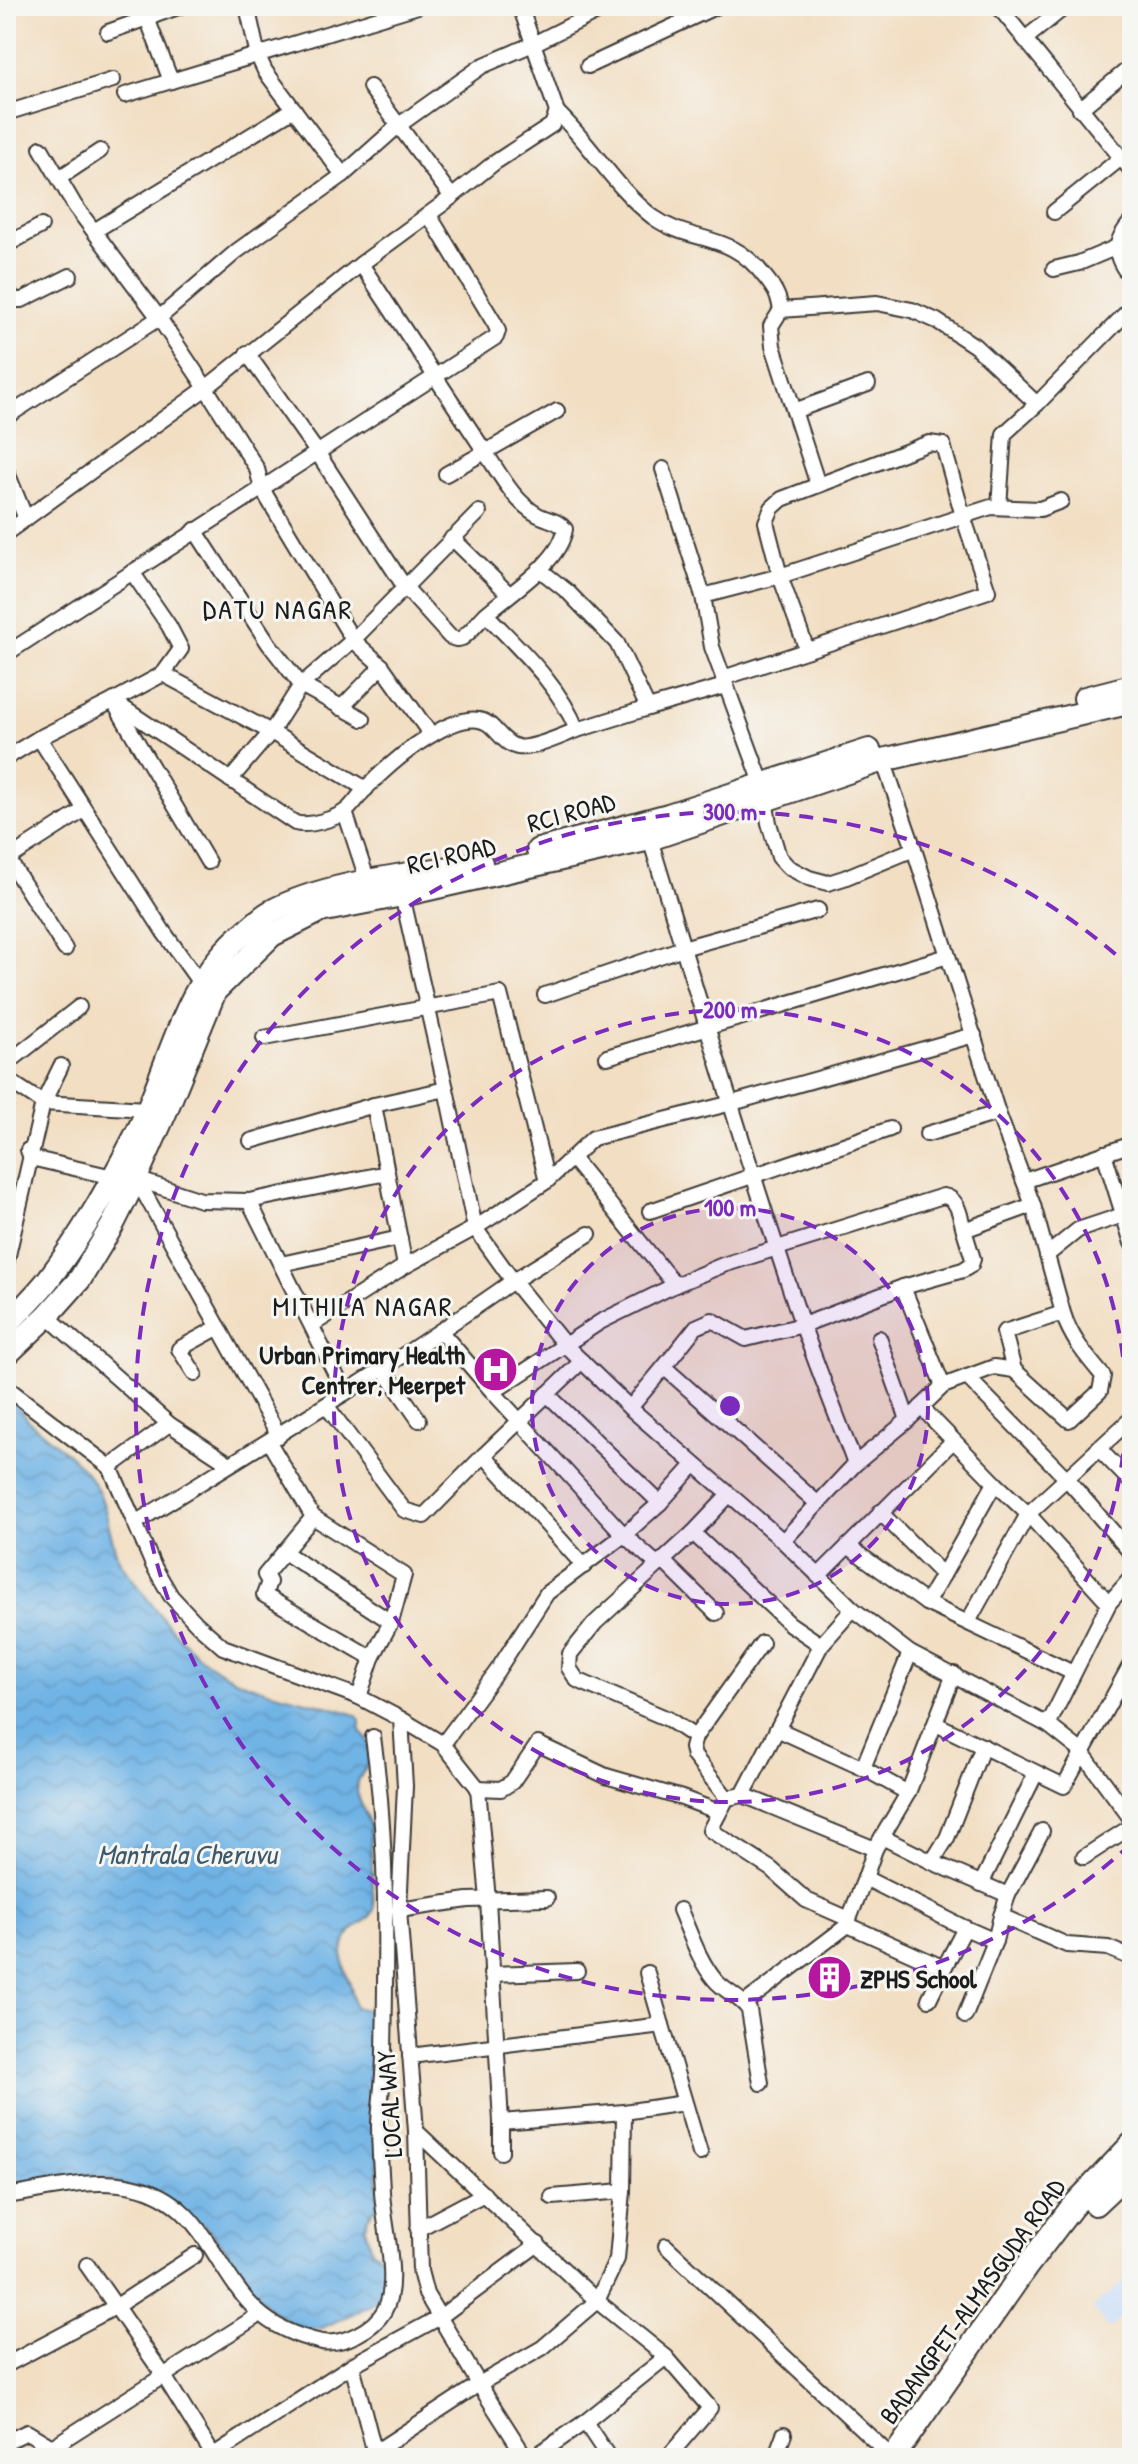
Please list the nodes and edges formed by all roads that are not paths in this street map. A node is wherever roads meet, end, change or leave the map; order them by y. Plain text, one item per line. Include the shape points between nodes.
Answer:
1 (181, 6) edge
2 (247, 6) edge
3 (418, 6) edge
4 (520, 6) edge
5 (609, 6) edge
6 (717, 6) edge
7 (998, 6) edge
8 (1066, 6) edge
9 (147, 18) junction
10 (108, 32) dead end
11 (1025, 39) junction
12 (533, 44) junction
13 (258, 56) junction
14 (588, 66) dead end
15 (1132, 66) edge
16 (113, 80) dead end
17 (171, 81) junction
18 (370, 87) dead end
19 (125, 95) dead end
20 (294, 109) junction
21 (1080, 109) junction
22 (557, 112) junction
23 (6, 113) edge
24 (399, 125) junction
25 (41, 148) dead end
26 (100, 151) dead end
27 (1127, 162) edge
28 (343, 175) junction
29 (59, 178) junction
30 (452, 197) junction
31 (1054, 212) dead end
32 (429, 215) junction
33 (1132, 221) edge
34 (41, 226) dead end
35 (94, 231) junction
36 (7, 242) edge
37 (1117, 247) junction
38 (361, 264) junction
39 (1054, 269) dead end
40 (70, 276) dead end
41 (1132, 279) edge
42 (6, 288) edge
43 (1132, 307) edge
44 (781, 310) junction
45 (159, 318) junction
46 (247, 353) junction
47 (435, 375) junction
48 (868, 384) dead end
49 (206, 388) junction
50 (1037, 404) junction
51 (557, 411) dead end
52 (794, 411) junction
53 (6, 417) edge
54 (317, 452) junction
55 (485, 452) junction
56 (663, 469) dead end
57 (6, 470) edge
58 (446, 474) dead end
59 (818, 485) junction
60 (262, 489) junction
61 (1061, 501) dead end
62 (999, 507) junction
63 (479, 512) dead end
64 (963, 516) junction
65 (26, 519) junction
66 (195, 530) junction
67 (6, 533) edge
68 (452, 538) junction
69 (539, 569) junction
70 (132, 572) junction
71 (780, 576) junction
72 (404, 586) junction
73 (509, 594) junction
74 (703, 596) junction
75 (486, 614) junction
76 (353, 640) junction
77 (807, 650) junction
78 (6, 654) edge
79 (382, 666) junction
80 (163, 674) junction
81 (724, 682) junction
82 (301, 685) junction
83 (1132, 686) edge
84 (113, 701) junction
85 (1132, 702) edge
86 (341, 708) junction
87 (648, 708) junction
88 (363, 719) dead end
89 (577, 730) junction
90 (271, 732) junction
91 (431, 735) junction
92 (39, 738) junction
93 (6, 758) edge
94 (883, 760) junction
95 (230, 780) junction
96 (366, 789) junction
97 (764, 792) junction
98 (84, 810) junction
99 (345, 812) junction
100 (650, 839) junction
101 (914, 849) junction
102 (7, 859) edge
103 (208, 862) dead end
104 (368, 882) junction
105 (402, 895) junction
106 (818, 910) dead end
107 (683, 948) junction
108 (65, 949) dead end
109 (948, 956) junction
110 (208, 987) junction
111 (545, 995) dead end
112 (79, 1007) dead end
113 (426, 1007) junction
114 (706, 1028) junction
115 (974, 1035) junction
116 (264, 1038) dead end
117 (607, 1057) dead end
118 (61, 1066) dead end
119 (6, 1079) edge
120 (446, 1089) junction
121 (43, 1103) junction
122 (732, 1103) junction
123 (374, 1105) junction
124 (147, 1109) junction
125 (998, 1113) junction
126 (890, 1129) dead end
127 (927, 1134) dead end
128 (251, 1141) dead end
129 (1132, 1144) edge
130 (1104, 1153) junction
131 (29, 1154) junction
132 (572, 1158) junction
133 (387, 1173) junction
134 (754, 1175) junction
135 (113, 1177) junction
136 (137, 1179) junction
137 (547, 1181) junction
138 (1024, 1181) junction
139 (249, 1201) junction
140 (1033, 1205) junction
141 (650, 1211) dead end
142 (1123, 1215) junction
143 (475, 1228) junction
144 (964, 1230) junction
145 (589, 1234) dead end
146 (400, 1238) junction
147 (1132, 1243) edge
148 (8, 1246) edge
149 (777, 1249) junction
150 (1047, 1255) junction
151 (6, 1264) edge
152 (281, 1264) junction
153 (405, 1266) junction
154 (513, 1281) junction
155 (675, 1285) junction
156 (903, 1287) junction
157 (1063, 1313) junction
158 (47, 1316) junction
159 (6, 1325) edge
160 (312, 1325) junction
161 (803, 1325) junction
162 (219, 1327) junction
163 (441, 1332) junction
164 (879, 1338) dead end
165 (564, 1344) junction
166 (6, 1355) edge
167 (582, 1361) junction
168 (664, 1367) junction
169 (383, 1368) junction
170 (1014, 1370) junction
171 (195, 1374) dead end
172 (967, 1377) junction
173 (943, 1386) junction
174 (6, 1387) edge
175 (493, 1392) junction
176 (345, 1393) junction
177 (547, 1394) junction
178 (326, 1405) junction
179 (921, 1407) junction
180 (630, 1408) junction
181 (1132, 1418) edge
182 (419, 1420) dead end
183 (519, 1420) junction
184 (908, 1420) junction
185 (169, 1424) junction
186 (274, 1439) junction
187 (953, 1441) junction
188 (1098, 1448) junction
189 (484, 1455) junction
190 (230, 1464) junction
191 (855, 1464) junction
192 (694, 1465) junction
193 (110, 1467) junction
194 (1066, 1478) junction
195 (995, 1483) junction
196 (1132, 1483) edge
197 (729, 1495) junction
198 (660, 1503) junction
199 (817, 1503) junction
200 (880, 1512) junction
201 (1028, 1514) junction
202 (313, 1517) junction
203 (135, 1523) junction
204 (693, 1533) junction
205 (624, 1535) junction
206 (783, 1541) junction
207 (848, 1546) junction
208 (284, 1552) junction
209 (1132, 1554) edge
210 (660, 1562) junction
211 (584, 1566) junction
212 (943, 1575) junction
213 (818, 1576) junction
214 (1132, 1577) edge
215 (926, 1603) junction
216 (1109, 1603) junction
217 (853, 1609) junction
218 (716, 1613) dead end
219 (391, 1622) junction
220 (968, 1622) junction
221 (762, 1643) dead end
222 (821, 1645) junction
223 (910, 1653) junction
224 (372, 1658) junction
225 (1132, 1662) edge
226 (1073, 1673) junction
227 (954, 1674) junction
228 (359, 1697) junction
229 (401, 1719) junction
230 (936, 1724) junction
231 (1048, 1725) junction
232 (777, 1729) junction
233 (373, 1737) dead end
234 (695, 1737) junction
235 (443, 1744) junction
236 (983, 1746) junction
237 (1081, 1751) junction
238 (863, 1768) junction
239 (1036, 1773) junction
240 (478, 1788) junction
241 (908, 1793) junction
242 (743, 1795) junction
243 (727, 1798) junction
244 (719, 1812) junction
245 (1132, 1820) edge
246 (1132, 1826) edge
247 (1042, 1831) dead end
248 (879, 1843) junction
249 (1084, 1857) dead end
250 (932, 1862) junction
251 (865, 1878) junction
252 (981, 1884) junction
253 (1008, 1895) junction
254 (547, 1898) dead end
255 (488, 1900) junction
256 (399, 1910) junction
257 (680, 1910) dead end
258 (1001, 1916) junction
259 (848, 1922) junction
260 (965, 1928) junction
261 (995, 1941) junction
262 (1132, 1958) edge
263 (944, 1968) junction
264 (577, 1971) dead end
265 (647, 1973) dead end
266 (491, 1974) junction
267 (929, 1999) dead end
268 (745, 2003) junction
269 (965, 2016) dead end
270 (662, 2025) junction
271 (498, 2044) junction
272 (410, 2056) junction
273 (761, 2083) dead end
274 (684, 2103) junction
275 (624, 2112) junction
276 (501, 2122) junction
277 (416, 2131) junction
278 (1132, 2144) edge
279 (501, 2152) dead end
280 (700, 2153) dead end
281 (1132, 2169) edge
282 (623, 2191) junction
283 (484, 2194) junction
284 (6, 2196) edge
285 (552, 2197) dead end
286 (418, 2229) junction
287 (538, 2244) junction
288 (666, 2246) dead end
289 (195, 2255) dead end
290 (87, 2265) dead end
291 (597, 2301) junction
292 (115, 2307) junction
293 (440, 2317) junction
294 (254, 2318) dead end
295 (666, 2357) junction
296 (6, 2365) edge
297 (352, 2365) junction
298 (164, 2376) junction
299 (479, 2384) junction
300 (585, 2422) junction
301 (784, 2434) dead end
302 (6, 2442) edge
303 (372, 2456) edge
304 (211, 2457) edge
305 (526, 2458) edge
306 (533, 2458) edge
307 (609, 2458) edge
308 (667, 2458) edge
309 (775, 2458) edge
310 (893, 2458) edge
311 (910, 2458) edge

1 - 9 street
2 - 13 street
3 - 13 street
4 - 12 street
5 - 12 street
6 - 14 street
7 - 11 street
8 - 11 street
9 - 10 street
9 - 17 street
11 - 21 street
12 - 22 street
12 - 24 street via 482,66
13 - 17 street
13 - 20 street
15 - 21 street
16 - 23 street
17 - 19 street
18 - 24 street
20 - 28 street
20 - 35 street
21 - 27 street
22 - 30 street via 552,125
22 - 44 street via 654,217 745,254 776,291
24 - 28 street
24 - 30 street
25 - 29 street
26 - 29 street
27 - 31 street
28 - 45 street via 237,251
29 - 35 street
30 - 32 street
32 - 38 street
32 - 47 street via 498,331 492,341
33 - 37 street
34 - 36 street
35 - 45 street
37 - 39 street
37 - 41 street
38 - 46 street
38 - 47 street
40 - 42 street via 22,300 14,300
43 - 50 street
44 - 50 street via 877,303 912,310 975,346
44 - 52 street via 771,326 773,346
45 - 49 street
45 - 53 street
46 - 49 street
46 - 54 street
47 - 54 street
47 - 55 street
48 - 52 street
49 - 60 street via 257,469
49 - 65 street
50 - 62 street via 1004,434
51 - 55 street
52 - 59 street
54 - 60 street
54 - 72 street
55 - 58 street
55 - 69 street via 514,494 537,515 565,529
56 - 74 street
57 - 65 street
59 - 64 street via 937,443 943,445
59 - 71 street via 782,499 766,522
60 - 66 street
60 - 76 street
61 - 62 street via 1040,509
62 - 64 street
63 - 68 street
64 - 71 street
64 - 77 street via 988,591
65 - 67 street
66 - 70 street
66 - 82 street
68 - 72 street
68 - 73 street
69 - 73 street
69 - 87 street via 617,643
70 - 78 street
70 - 80 street via 181,649
71 - 74 street
71 - 77 street
72 - 75 street via 454,639 462,638
72 - 76 street
73 - 75 street
74 - 81 street
75 - 89 street via 554,686
76 - 79 street
76 - 82 street
77 - 81 street
79 - 86 street
79 - 91 street
80 - 84 street
80 - 90 street
81 - 87 street
81 - 97 street
82 - 86 street
82 - 90 street
83 - 97 main road, RCI ROAD via 880,746
84 - 92 street
84 - 95 street
84 - 103 street
85 - 94 main road, RCI ROAD
86 - 88 street
87 - 89 street
89 - 91 street via 520,748 479,719
90 - 95 street
90 - 96 street
91 - 96 street via 397,757
92 - 93 street
92 - 98 street
94 - 97 main road, RCI ROAD
94 - 101 street
95 - 99 street via 302,825
96 - 99 street
97 - 100 main road, RCI ROAD
97 - 101 street via 779,857 809,878 836,881
97 - 104 main road, RCI ROAD via 500,860
98 - 102 street
98 - 110 street via 163,931
99 - 104 street
100 - 105 main road, RCI ROAD
100 - 107 street
101 - 109 street
102 - 108 street
104 - 110 main road, RCI ROAD via 314,894 269,913 228,946
105 - 110 main road, RCI ROAD via 320,911 272,935
105 - 113 street
106 - 107 street
107 - 111 street
107 - 114 street
109 - 114 street
109 - 115 street
110 - 124 main road, RCI ROAD via 162,1066
110 - 136 main road, RCI ROAD
112 - 119 street via 9,1062
113 - 116 street
113 - 120 street
113 - 137 street via 500,994
114 - 117 street
114 - 122 street
115 - 122 street
115 - 125 street
118 - 121 street
119 - 121 street
120 - 123 street
120 - 143 street
121 - 124 street
121 - 131 street
122 - 132 street via 593,1138
122 - 134 street
123 - 128 street
123 - 133 street
124 - 135 main road, RCI ROAD
125 - 127 street
125 - 138 street
126 - 134 street
129 - 130 street
130 - 138 street
130 - 142 street
131 - 135 street
131 - 148 street
132 - 137 street
132 - 155 street
133 - 139 street
133 - 146 street
134 - 141 street
134 - 149 street
135 - 159 main road, RCI ROAD via 45,1283
136 - 139 street via 201,1200
136 - 158 main road, RCI ROAD via 80,1279
136 - 162 street
137 - 143 street
138 - 140 street
139 - 152 street
140 - 144 street
140 - 150 street
142 - 147 street
142 - 150 street via 1078,1230
143 - 153 street
143 - 154 street
144 - 149 street via 955,1202 943,1196
144 - 156 street via 971,1265
145 - 154 street
146 - 152 street
146 - 153 street
148 - 151 street
149 - 155 street
149 - 161 street
150 - 157 street
152 - 160 street
153 - 160 street
154 - 163 street
154 - 165 street
155 - 165 street
156 - 161 street
156 - 173 street
157 - 170 street via 1004,1332
157 - 170 street via 1103,1376 1100,1391 1069,1420
158 - 166 main road, RCI ROAD
158 - 185 street
160 - 176 street
161 - 168 street via 746,1339 712,1320 696,1327
161 - 191 street
162 - 171 street via 179,1349
162 - 186 street
163 - 169 street
163 - 175 street
164 - 184 street
165 - 167 street
165 - 175 street
167 - 177 street
167 - 180 street
168 - 180 street
168 - 199 street
169 - 176 street
169 - 182 street
170 - 172 street via 994,1367
172 - 173 street
172 - 194 street
173 - 179 street
174 - 193 street
175 - 183 street
176 - 178 street
177 - 183 street
177 - 198 street
178 - 186 street
178 - 189 street via 404,1510 424,1516
179 - 184 street
179 - 187 street
180 - 192 street
181 - 188 street
183 - 189 street
183 - 205 street
184 - 191 street
185 - 190 street
185 - 193 street
186 - 190 street
186 - 202 street
187 - 195 street
187 - 200 street
188 - 194 street
188 - 196 street
189 - 211 street
190 - 203 street
191 - 199 street
192 - 197 street
192 - 198 street
193 - 203 street
194 - 201 street
194 - 209 street
195 - 201 street
195 - 212 street
197 - 204 street
197 - 206 street
198 - 205 street
199 - 206 street
200 - 207 street
200 - 212 street
201 - 216 street
201 - 220 street
202 - 208 street
202 - 219 street via 404,1575
203 - 228 street via 171,1596 223,1647
204 - 210 street
204 - 222 street via 790,1624
205 - 210 street
205 - 211 street
206 - 213 street
207 - 213 street
207 - 215 street
208 - 219 street
208 - 224 street via 265,1575 269,1582 264,1595
210 - 218 street
210 - 234 street via 595,1623 570,1654 569,1668 577,1680 668,1719
211 - 235 street via 547,1593
212 - 215 street
213 - 217 street
214 - 216 street
215 - 220 street
216 - 226 street
217 - 222 street
217 - 223 street
219 - 224 street
220 - 226 street
221 - 234 street
222 - 232 street
223 - 227 street
223 - 238 street
224 - 228 street
225 - 237 street
226 - 231 street
227 - 230 street
227 - 231 street
228 - 229 street
229 - 235 street
229 - 256 street, LOCAL WAY via 405,1786
230 - 236 street
230 - 241 street
231 - 237 street
232 - 238 street
232 - 242 street
233 - 284 street via 384,1849 379,2124 391,2290 385,2310 359,2333 337,2343 301,2336 257,2311 196,2225 162,2197 109,2182
234 - 243 street via 692,1752
235 - 240 street
236 - 239 street
236 - 250 street via 947,1838
237 - 239 street via 1064,1786
237 - 245 street
238 - 241 street
239 - 252 street
240 - 244 street via 501,1789 512,1782 538,1744 606,1776
240 - 255 street
241 - 248 street
242 - 243 street
242 - 248 street
243 - 244 street
244 - 259 street via 710,1830 771,1869 806,1900
246 - 249 street
247 - 253 street
248 - 250 street
248 - 251 street
250 - 252 street
251 - 259 street
251 - 260 street
252 - 253 street
253 - 258 street
254 - 255 street
255 - 256 street
255 - 266 street
256 - 272 street, LOCAL WAY
257 - 268 street via 710,1973
258 - 261 street
258 - 262 street via 1067,1945 1108,1948
259 - 263 street
259 - 268 street
260 - 261 street
260 - 263 street
261 - 269 street
263 - 267 street
264 - 266 street
265 - 270 street
266 - 271 street
268 - 273 street
270 - 271 street
270 - 274 street
271 - 272 street
271 - 276 street
272 - 277 street, LOCAL WAY
274 - 275 street
274 - 280 street
275 - 276 street
275 - 282 street
276 - 279 street
277 - 283 street
277 - 286 street, LOCAL WAY
278 - 310 main road, BADANGPET-ALMASGUDA ROAD via 1072,2207
281 - 311 main road, BADANGPET-ALMASGUDA ROAD via 1059,2247
282 - 285 street
282 - 291 street via 617,2259
283 - 286 street
283 - 287 street
286 - 293 street, LOCAL WAY via 420,2271
287 - 291 street
287 - 293 street
288 - 310 street
289 - 292 street
290 - 292 street
291 - 295 street
291 - 299 street via 542,2348
292 - 296 street
292 - 298 street
293 - 297 street
293 - 299 street, LOCAL WAY
294 - 298 street
295 - 300 street
295 - 308 street via 710,2408
297 - 303 street
297 - 304 street
298 - 302 street via 52,2447 27,2432
298 - 304 street
299 - 303 street
299 - 305 street, LOCAL WAY
300 - 306 street
300 - 307 street
301 - 309 street

